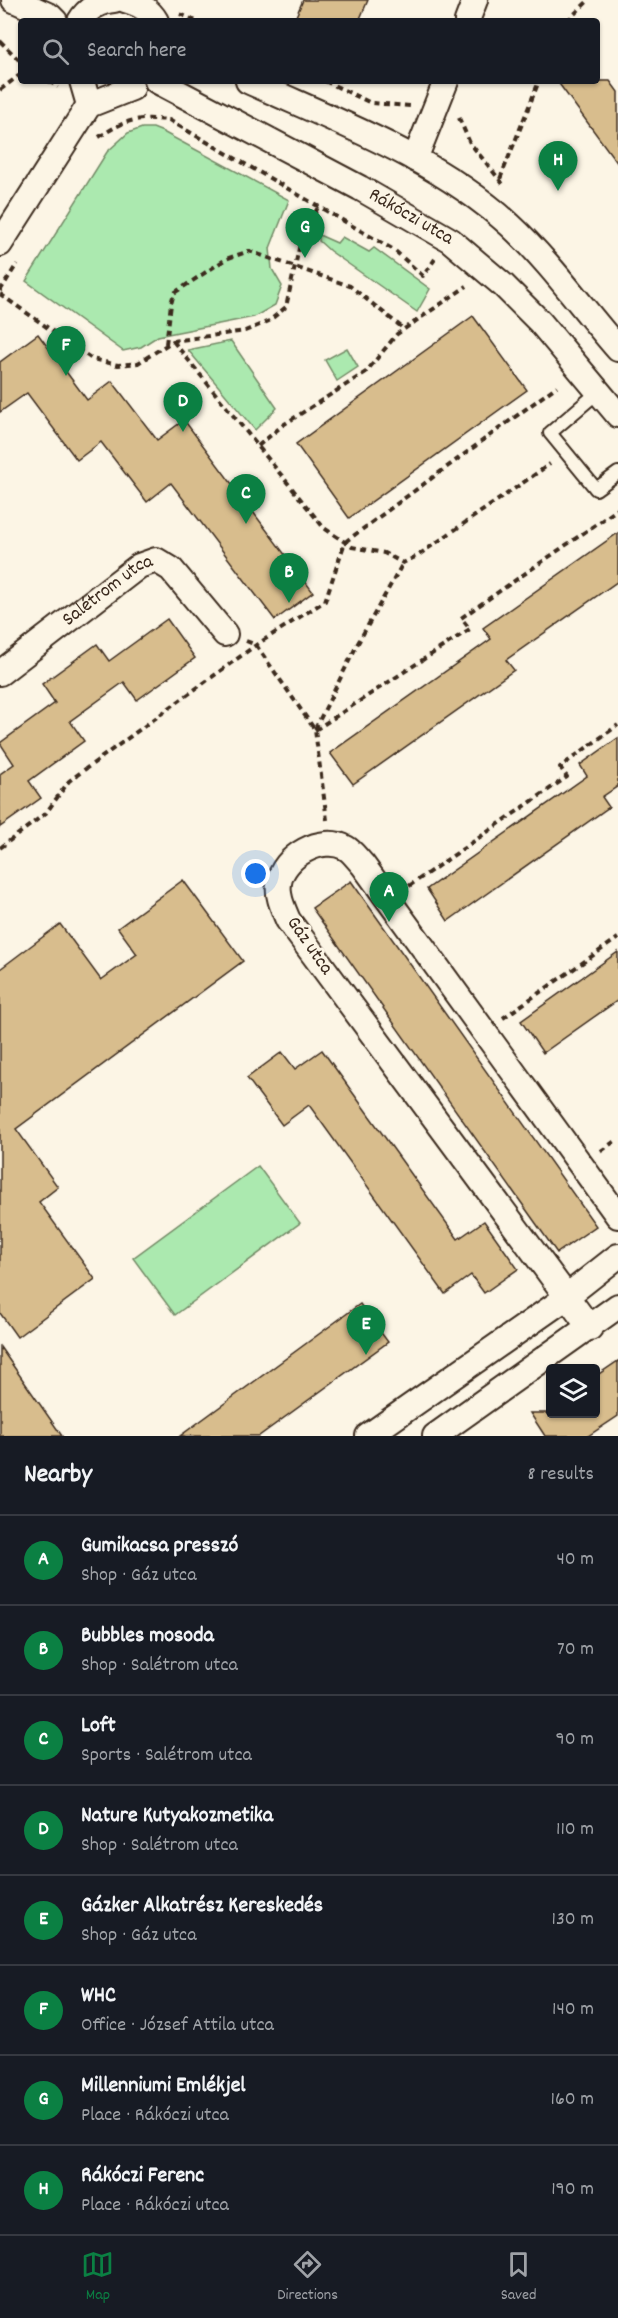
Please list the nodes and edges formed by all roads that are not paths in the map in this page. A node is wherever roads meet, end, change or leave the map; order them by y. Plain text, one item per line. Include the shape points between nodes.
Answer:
1 (14, 0) edge
2 (125, 0) edge
3 (475, 0) edge
4 (52, 18) edge
5 (154, 18) edge
6 (468, 18) edge
7 (83, 84) edge
8 (99, 84) edge
9 (138, 84) edge
10 (163, 84) edge
11 (254, 84) edge
12 (445, 84) edge
13 (89, 105) junction
14 (416, 159) junction
15 (0, 244) edge
16 (618, 349) edge
17 (598, 392) junction
18 (618, 415) edge
19 (618, 473) edge
20 (225, 634) road end
21 (4, 663) edge
22 (618, 1216) edge
23 (618, 1256) edge
24 (567, 1297) junction
25 (618, 1306) edge
26 (590, 1328) junction
27 (450, 1432) edge
28 (368, 1436) edge

1 - 4 street
2 - 5 street via 138,4
3 - 6 street
7 - 13 street
8 - 9 street via 110,89
9 - 13 street
10 - 17 street, Rákóczi utca via 450,240 482,265 540,322
11 - 14 street
12 - 14 street
13 - 15 street
14 - 16 street via 452,180 509,224
17 - 18 street, Rákóczi utca
17 - 19 lane via 550,433 596,489
20 - 21 street, Salétrom utca via 171,568 156,560 139,566
22 - 24 street, Gáz utca via 363,865 346,848 331,844 311,847 285,867 279,883 280,900 288,920
23 - 24 street
24 - 26 street, Gáz utca
24 - 28 street
25 - 26 street
26 - 27 street

